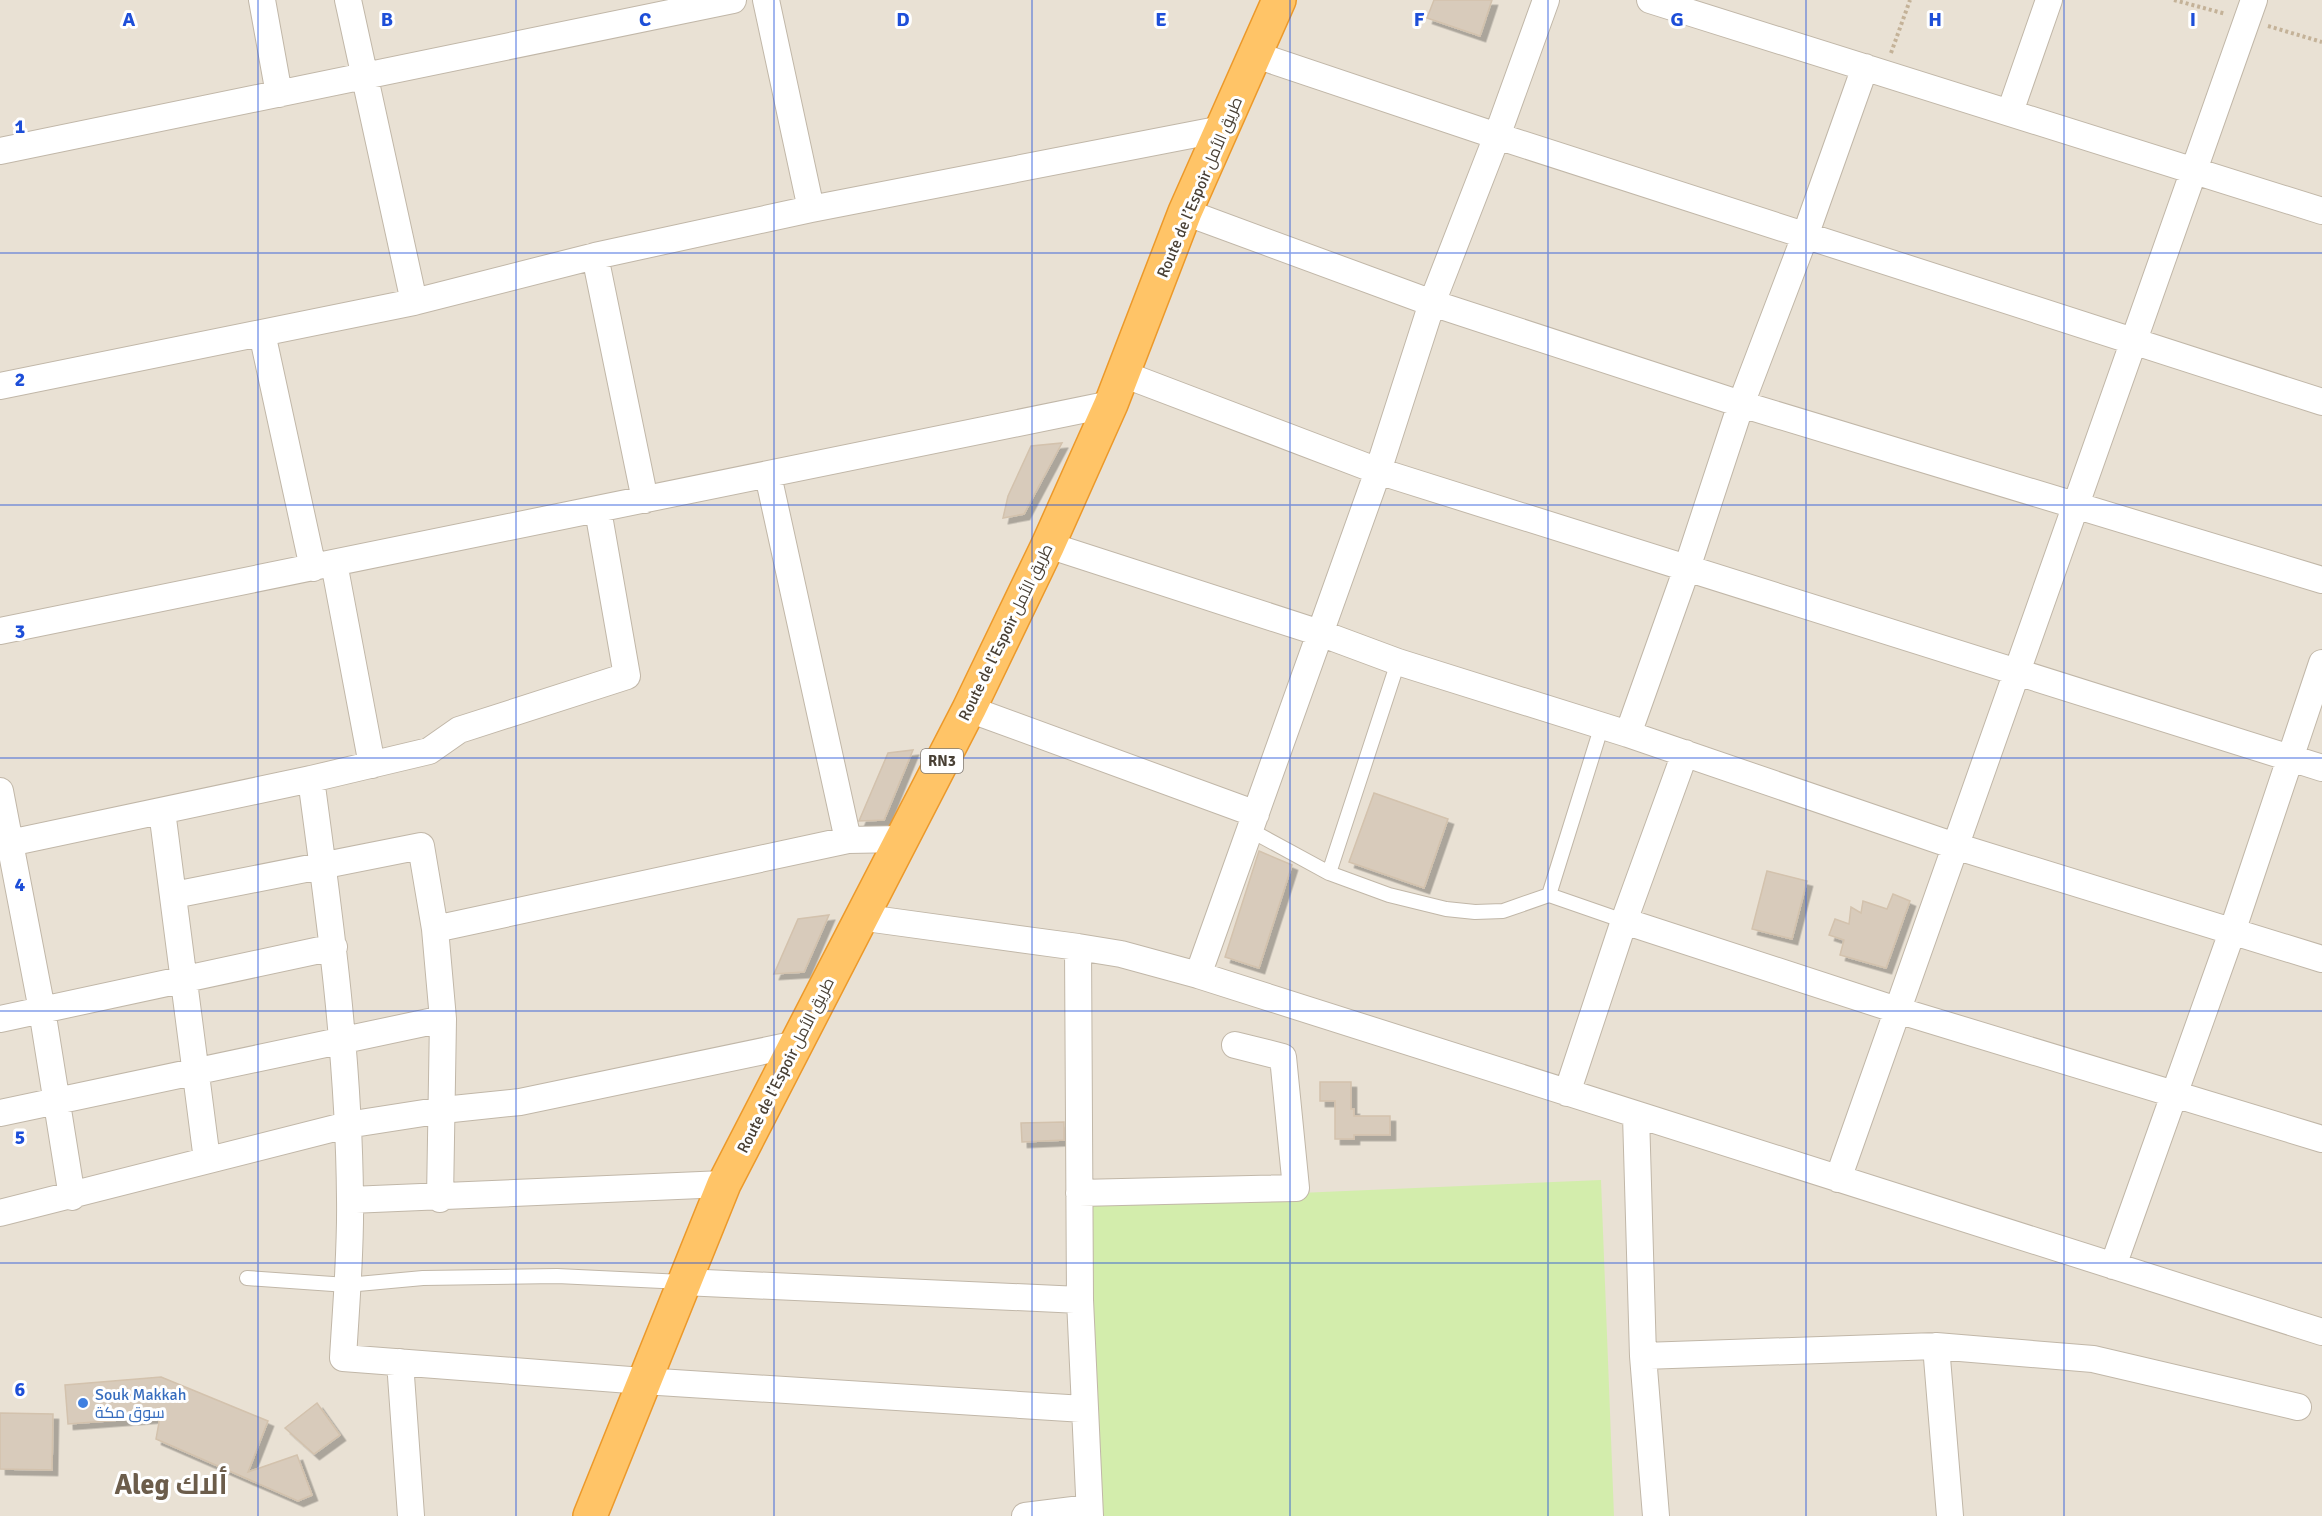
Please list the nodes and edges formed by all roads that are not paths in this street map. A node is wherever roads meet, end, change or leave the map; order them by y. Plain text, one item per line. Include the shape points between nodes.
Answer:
1 (262, 0) edge
2 (348, 0) edge
3 (733, 0) edge
4 (766, 0) edge
5 (1279, 0) edge
6 (1546, 0) edge
7 (1650, 0) edge
8 (2049, 0) edge
9 (2254, 0) edge
10 (1256, 55) junction
11 (1874, 70) junction
12 (363, 74) junction
13 (279, 94) junction
14 (2010, 112) junction
15 (1222, 129) junction
16 (1497, 136) junction
17 (0, 151) edge
18 (2194, 170) junction
19 (811, 209) junction
20 (2322, 211) edge
21 (1185, 212) junction
22 (1805, 236) junction
23 (594, 256) junction
24 (414, 302) junction
25 (1432, 303) junction
26 (262, 333) junction
27 (2133, 342) junction
28 (1123, 374) junction
29 (0, 386) edge
30 (2322, 402) edge
31 (1111, 404) junction
32 (1741, 404) junction
33 (1378, 471) junction
34 (768, 475) junction
35 (645, 500) junction
36 (2075, 505) junction
37 (598, 510) junction
38 (1048, 545) junction
39 (323, 566) junction
40 (1687, 568) junction
41 (2322, 580) edge
42 (0, 631) edge
43 (1320, 633) junction
44 (1398, 662) junction
45 (2322, 663) edge
46 (2016, 672) junction
47 (969, 709) junction
48 (1602, 725) junction
49 (1628, 734) junction
50 (1685, 753) junction
51 (2291, 759) junction
52 (372, 765) junction
53 (2322, 768) edge
54 (311, 779) junction
55 (0, 791) edge
56 (162, 812) junction
57 (1253, 822) junction
58 (902, 839) junction
59 (849, 840) junction
60 (5, 844) edge
61 (1955, 846) junction
62 (323, 865) junction
63 (1329, 873) junction
64 (174, 895) junction
65 (1549, 895) junction
66 (859, 917) junction
67 (1624, 921) junction
68 (435, 929) junction
69 (2232, 932) junction
70 (334, 947) junction
71 (1078, 947) junction
72 (2322, 959) edge
73 (1198, 975) junction
74 (185, 979) junction
75 (42, 1010) junction
76 (1897, 1010) junction
77 (0, 1018) edge
78 (443, 1019) junction
79 (342, 1038) junction
80 (797, 1044) junction
81 (1235, 1045) dead end
82 (197, 1073) junction
83 (1566, 1093) junction
84 (2174, 1094) junction
85 (57, 1102) junction
86 (444, 1110) junction
87 (0, 1113) edge
88 (1636, 1115) junction
89 (347, 1125) junction
90 (2322, 1139) edge
91 (207, 1160) junction
92 (1838, 1179) junction
93 (724, 1184) junction
94 (1080, 1193) junction
95 (72, 1197) junction
96 (440, 1199) junction
97 (351, 1200) junction
98 (0, 1213) edge
99 (2113, 1266) junction
100 (247, 1278) dead end
101 (683, 1282) junction
102 (347, 1285) junction
103 (1080, 1300) junction
104 (2322, 1332) edge
105 (1936, 1346) junction
106 (1643, 1356) junction
107 (400, 1362) junction
108 (643, 1381) junction
109 (2298, 1407) dead end
110 (1084, 1409) junction
111 (1089, 1512) edge
112 (411, 1516) edge
113 (590, 1516) edge
114 (1025, 1516) edge
115 (1656, 1516) edge
116 (1950, 1516) edge

1 - 13 street
2 - 12 street
3 - 12 street
4 - 19 street
5 - 10 highway, Route de l’Espoir طريق الأمل / RN3
6 - 16 street
7 - 11 street
8 - 14 street
9 - 18 street
10 - 15 highway, Route de l’Espoir طريق الأمل / RN3
10 - 16 street
11 - 14 street
11 - 22 street
12 - 13 street
12 - 24 street
13 - 17 street
14 - 18 street
15 - 19 street
15 - 21 highway, Route de l’Espoir طريق الأمل / RN3
16 - 22 street
16 - 25 street
18 - 20 street
18 - 27 street
19 - 23 street
21 - 25 street
21 - 28 highway, Route de l’Espoir طريق الأمل / RN3
22 - 27 street
22 - 32 street
23 - 24 street
23 - 35 street
24 - 26 street
25 - 32 street
25 - 33 street
26 - 29 street
26 - 39 street
27 - 30 street
27 - 36 street
28 - 31 highway, Route de l’Espoir طريق الأمل / RN3
28 - 33 street
31 - 34 street
31 - 38 highway, Route de l’Espoir طريق الأمل / RN3
32 - 36 street
32 - 40 street
33 - 40 street
33 - 43 street
34 - 35 street
34 - 59 street
35 - 37 street
36 - 41 street
36 - 46 street
37 - 39 street
37 - 52 street via 627,676 459,730 429,751
38 - 43 street
38 - 47 highway, Route de l’Espoir طريق الأمل / RN3
39 - 42 street
39 - 52 street
40 - 46 street
40 - 49 street
43 - 44 street
43 - 57 street
44 - 48 street
44 - 63 lane
45 - 51 street
46 - 51 street
46 - 61 street
47 - 57 street
47 - 58 highway, Route de l’Espoir طريق الأمل / RN3
48 - 49 street
48 - 65 lane
49 - 50 street
50 - 61 street
50 - 67 street
51 - 53 street
51 - 69 street
52 - 54 street
54 - 56 street
54 - 62 street
55 - 60 street
56 - 60 street
56 - 64 street
57 - 63 lane
57 - 73 street
58 - 59 street
58 - 66 highway, Route de l’Espoir طريق الأمل / RN3
59 - 68 street
60 - 75 street
61 - 69 street
61 - 76 street
62 - 64 street
62 - 68 street via 421,846
62 - 70 street
63 - 65 lane via 1389,895 1475,912 1503,911
64 - 74 street
65 - 67 lane
66 - 71 street
66 - 80 highway, Route de l’Espoir طريق الأمل / RN3
67 - 76 street
67 - 83 street
68 - 78 street
69 - 72 street
69 - 84 street
70 - 74 street
70 - 79 street
71 - 73 street
71 - 94 street
73 - 83 street
74 - 75 street
74 - 82 street
75 - 77 street
75 - 85 street
76 - 84 street
76 - 92 street
78 - 79 street
78 - 86 street
79 - 82 street
79 - 89 street
80 - 86 street via 520,1102
80 - 93 highway, Route de l’Espoir طريق الأمل / RN3
81 - 94 street via 1283,1057 1296,1188
82 - 85 street
82 - 91 street
83 - 88 street
84 - 90 street
84 - 99 street
85 - 87 street
85 - 95 street
86 - 89 street
86 - 96 street
88 - 92 street
88 - 106 street
89 - 91 street
89 - 97 street
91 - 95 street
92 - 99 street
93 - 96 street
93 - 101 highway, Route de l’Espoir طريق الأمل / RN3
94 - 103 street
95 - 98 street
96 - 97 street
97 - 102 street
99 - 104 street
100 - 102 lane
101 - 102 lane via 557,1276 423,1278
101 - 103 street
101 - 108 highway, Route de l’Espoir طريق الأمل / RN3
102 - 107 street via 343,1358
103 - 110 street
105 - 106 street
105 - 109 street via 2093,1359
105 - 116 street
106 - 115 street
107 - 108 street
107 - 112 street
108 - 110 street
108 - 113 highway, Route de l’Espoir طريق الأمل / RN3
110 - 111 street
111 - 114 street

